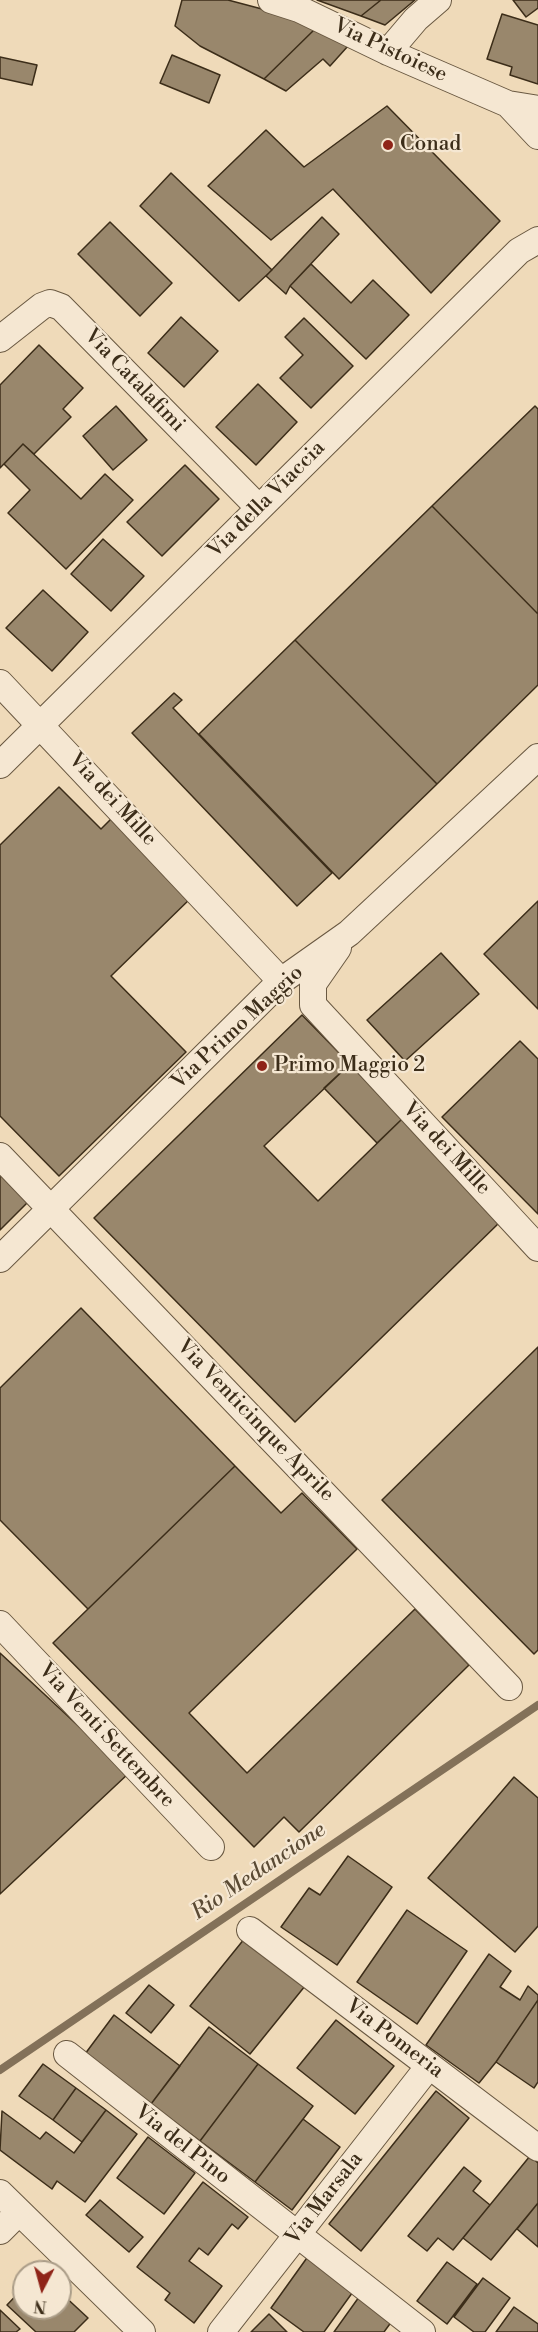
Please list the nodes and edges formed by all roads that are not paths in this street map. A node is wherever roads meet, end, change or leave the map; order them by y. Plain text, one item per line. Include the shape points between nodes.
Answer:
1 (271, 0) edge
2 (438, 0) edge
3 (388, 52) junction
4 (508, 104) junction
5 (538, 109) edge
6 (538, 128) edge
7 (538, 136) edge
8 (538, 218) edge
9 (529, 245) edge
10 (0, 339) edge
11 (259, 508) junction
12 (0, 683) edge
13 (40, 724) junction
14 (538, 758) edge
15 (0, 765) edge
16 (349, 933) junction
17 (281, 981) junction
18 (0, 1156) edge
19 (52, 1209) junction
20 (538, 1248) edge
21 (0, 1259) edge
22 (0, 1624) edge
23 (509, 1687) dead end
24 (211, 1847) dead end
25 (250, 1930) dead end
26 (67, 2054) dead end
27 (429, 2066) junction
28 (531, 2142) edge
29 (0, 2193) edge
30 (19, 2212) junction
31 (0, 2231) edge
32 (296, 2235) junction
33 (142, 2332) edge
34 (221, 2332) edge
35 (422, 2332) edge

1 - 3 street, Via Pistoiese via 299,9
2 - 3 street
3 - 4 street, Via Pistoiese
4 - 5 street, Via Pistoiese
4 - 6 street, Via Pistoiese
4 - 7 street
8 - 9 street, Via della Viaccia
9 - 11 street, Via della Viaccia
10 - 11 street, Via Catalafimi via 42,306 50,303 61,307
11 - 13 street, Via della Viaccia
12 - 13 street, Via dei Mille
13 - 15 street, Via della Viaccia
13 - 17 street, Via dei Mille
14 - 16 street, Via Primo Maggio
16 - 17 street, Via Primo Maggio
16 - 20 street, Via dei Mille via 313,984 314,1005
17 - 19 street, Via Primo Maggio
18 - 19 street, Via Venticinque Aprile
19 - 21 street, Via Primo Maggio
19 - 23 street, Via Venticinque Aprile
22 - 24 street, Via Venti Settembre
25 - 27 street, Via Pomeria
26 - 32 street, Via del Pino
27 - 28 street, Via Pomeria
27 - 32 street, Via Marsala
29 - 30 street
30 - 31 street
30 - 33 street
32 - 34 street, Via Marsala
32 - 35 street, Via del Pino

